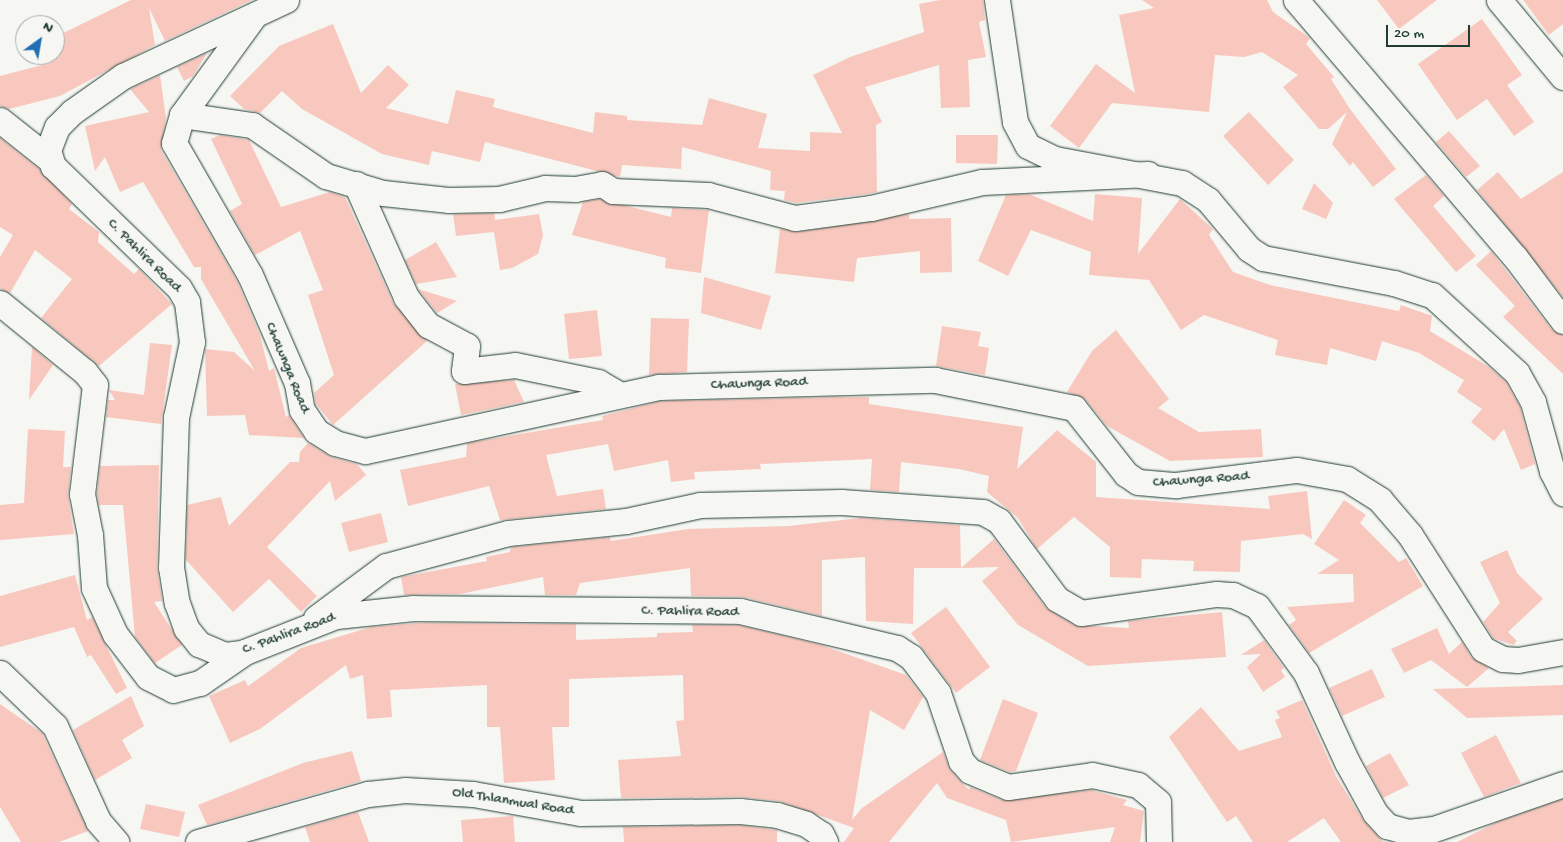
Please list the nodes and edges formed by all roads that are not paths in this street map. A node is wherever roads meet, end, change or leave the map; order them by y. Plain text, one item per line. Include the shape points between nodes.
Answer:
1 (286, 0) edge
2 (997, 0) edge
3 (1296, 0) edge
4 (1499, 0) edge
5 (255, 14) junction
6 (1563, 77) edge
7 (182, 115) junction
8 (0, 120) edge
9 (48, 158) junction
10 (1148, 174) junction
11 (356, 184) junction
12 (0, 303) edge
13 (1563, 321) edge
14 (619, 394) junction
15 (1563, 493) edge
16 (304, 627) junction
17 (245, 652) junction
18 (1563, 652) edge
19 (0, 673) edge
20 (1563, 784) edge
21 (116, 842) edge
22 (198, 842) edge
23 (825, 842) edge
24 (1159, 842) edge

1 - 5 street
2 - 10 street via 1014,122 1028,146 1055,159
3 - 13 street via 1515,257
4 - 6 street
5 - 7 street, Chawnga Road
5 - 9 street via 123,76 57,127 50,140
7 - 11 street via 252,126 326,176
7 - 14 street, Chawnga Road via 174,143 177,155 240,256 297,383 302,410 326,438 365,451
8 - 9 street, C. Pahlira Road
9 - 17 street, C. Pahlira Road via 179,288 187,302 192,342 176,417 171,567 177,603 186,628 199,644 225,655
10 - 11 street via 982,182 871,208 795,218 708,195 613,191 602,184 468,200 395,196
10 - 15 street via 1166,177 1196,191 1249,249 1263,258 1416,288 1445,305 1517,373 1533,402 1552,471
11 - 14 street via 406,297 428,325 467,346 464,371 515,365 598,382
12 - 17 street via 86,372 95,385 82,494 90,535 94,588 115,634 148,677 173,690 200,683
14 - 18 street, Chawnga Road via 676,386 934,380 1074,408 1126,474 1138,482 1176,485 1298,470 1347,479 1380,500 1410,535 1483,649 1497,658 1518,660
16 - 17 street, C. Pahlira Road
16 - 20 street via 386,566 508,533 626,521 700,505 841,502 983,512 999,521 1057,599 1081,613 1217,594 1233,595 1257,606 1306,673 1347,762 1375,814 1387,826 1408,832 1434,829
16 - 24 street, C. Pahlira Road via 336,616 414,608 685,609 740,611 880,642 911,657 926,674 947,714 961,761 970,771 1008,786 1092,775 1138,785 1158,802
19 - 21 street via 54,726 98,821
22 - 23 street, Old Thlanmual Road via 368,794 405,790 473,794 581,813 740,811 777,815 806,824 821,834

